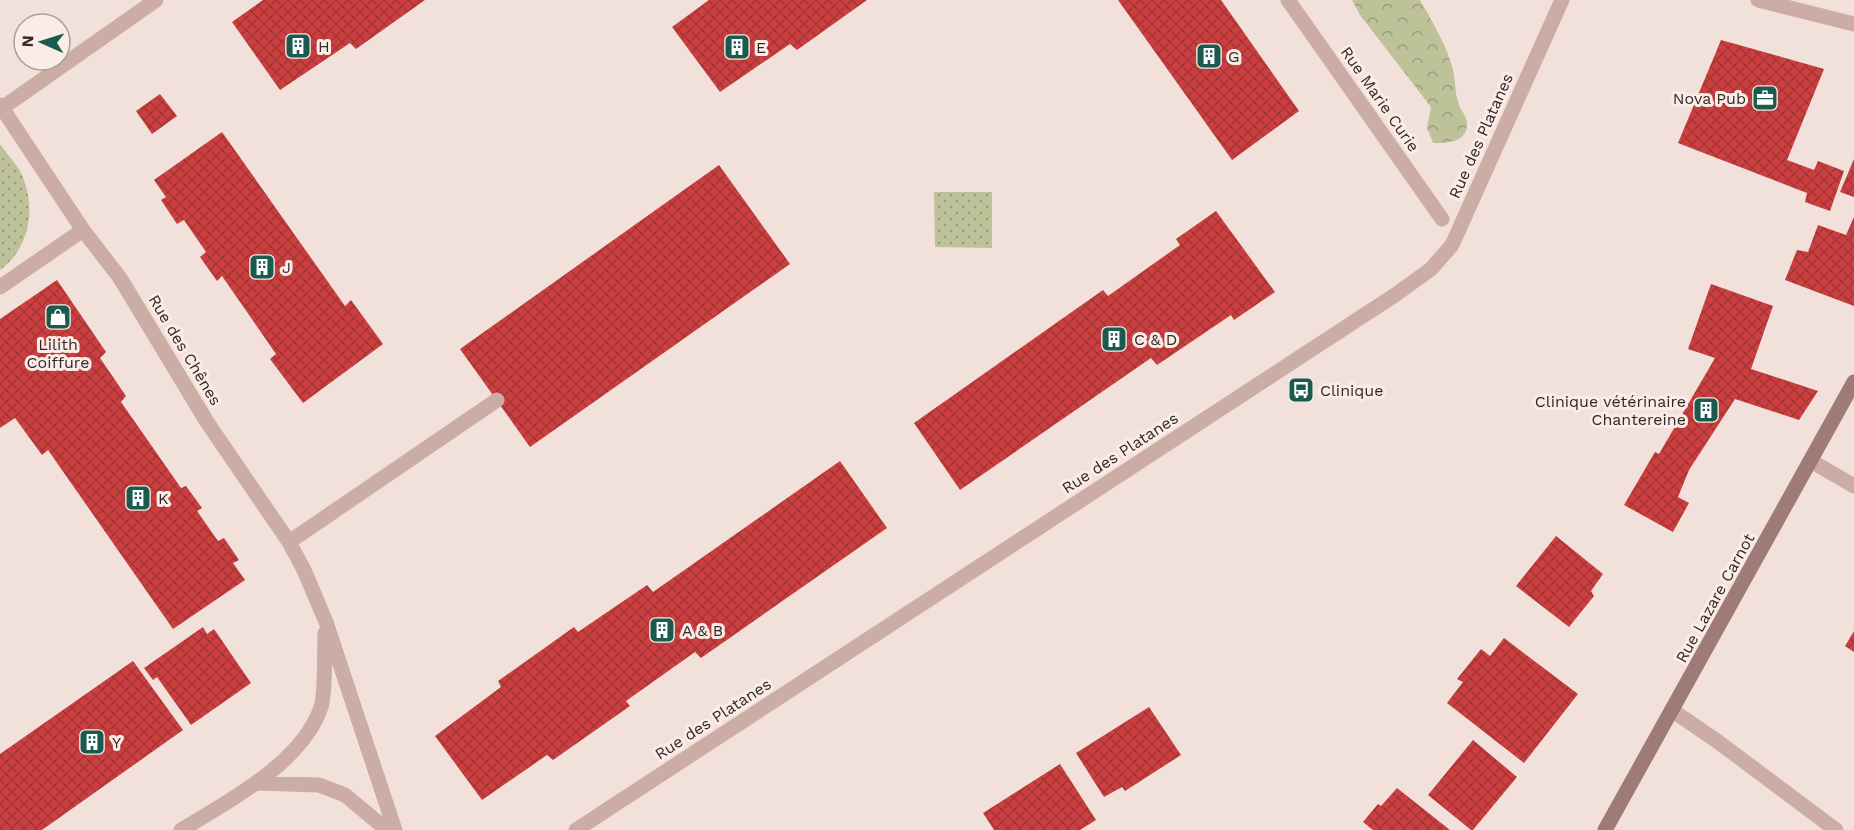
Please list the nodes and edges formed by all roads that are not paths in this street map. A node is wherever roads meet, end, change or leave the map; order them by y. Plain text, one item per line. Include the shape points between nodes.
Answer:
1 (156, 0) edge
2 (1288, 0) edge
3 (1562, 0) edge
4 (1758, 0) edge
5 (1854, 24) edge
6 (1, 107) edge
7 (1442, 219) dead end
8 (83, 230) junction
9 (0, 287) edge
10 (1854, 382) edge
11 (497, 400) dead end
12 (1811, 461) junction
13 (1854, 486) edge
14 (289, 542) junction
15 (326, 622) junction
16 (1673, 711) junction
17 (257, 783) junction
18 (181, 830) edge
19 (387, 830) edge
20 (395, 830) edge
21 (576, 830) edge
22 (1605, 830) edge
23 (1836, 830) edge

1 - 6 street
2 - 7 street, Rue Marie Curie
3 - 21 street, Rue des Platanes via 1452,245 1431,269
4 - 5 street
6 - 8 street, Rue des Chênes
8 - 9 street
8 - 14 street, Rue des Chênes via 120,278 207,422
10 - 12 street, Rue Lazare Carnot
11 - 14 street
12 - 13 street
12 - 16 street, Rue Lazare Carnot
14 - 15 street, Rue des Chênes
15 - 17 street, Rue des Chênes via 321,705 314,724
15 - 20 street, Rue des Chênes
16 - 22 street, Rue Lazare Carnot
16 - 23 street
17 - 18 street
17 - 19 street via 319,785 345,795

